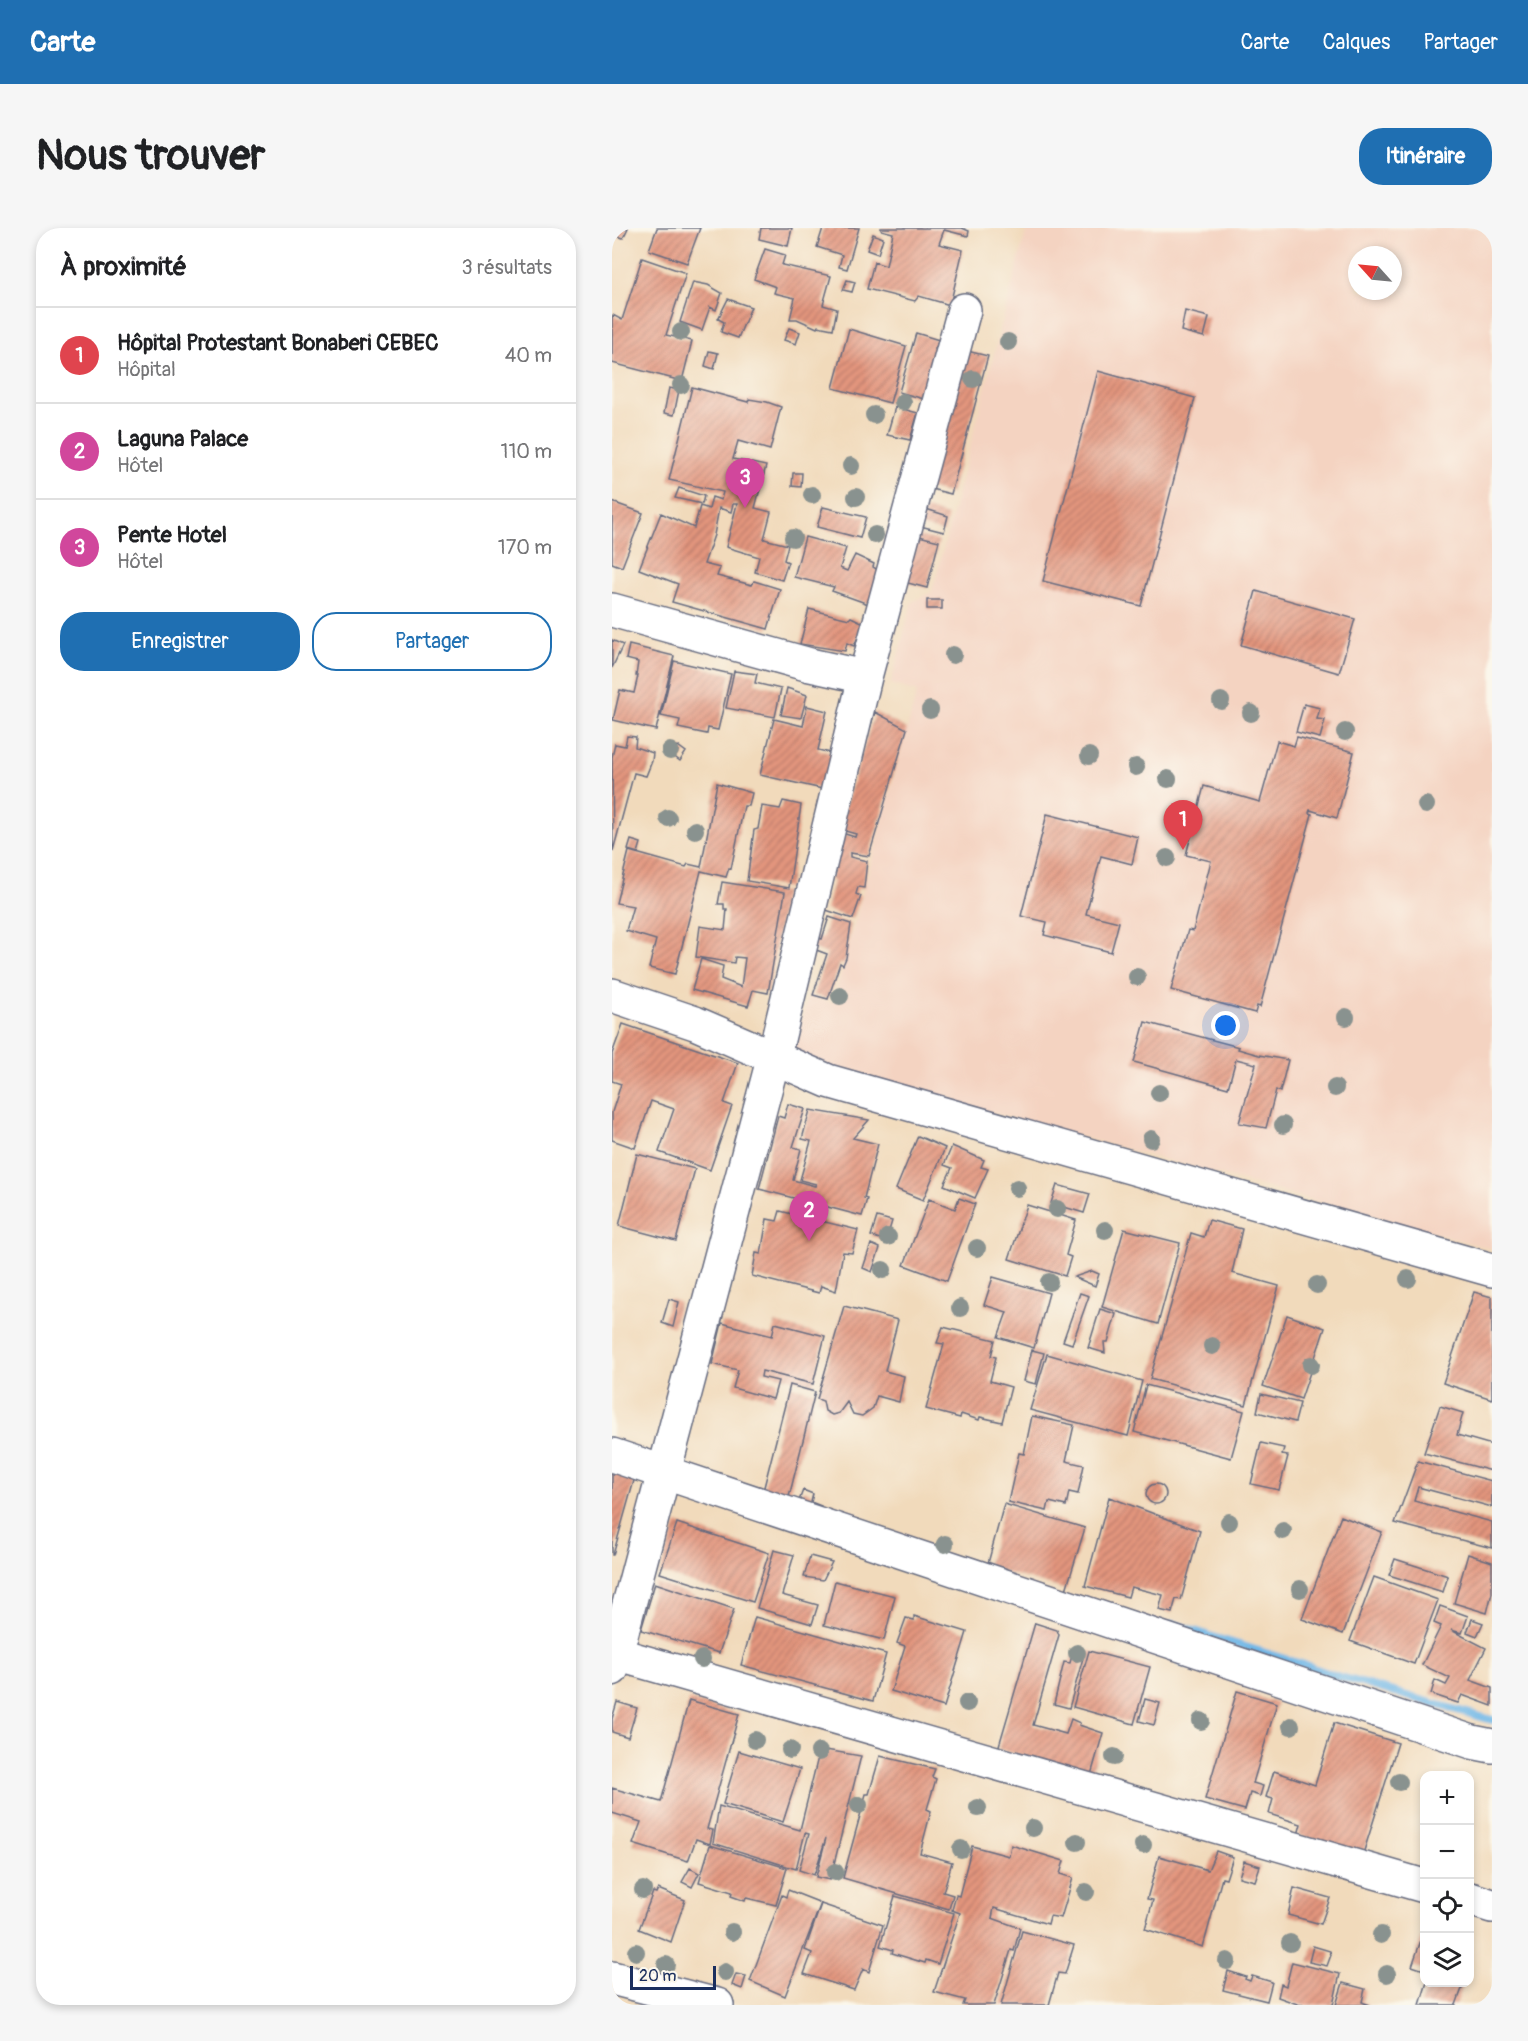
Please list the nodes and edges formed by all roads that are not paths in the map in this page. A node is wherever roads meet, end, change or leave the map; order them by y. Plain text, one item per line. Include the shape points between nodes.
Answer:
1 (964, 310) dead end
2 (612, 610) edge
3 (865, 677) junction
4 (612, 995) edge
5 (774, 1056) junction
6 (1492, 1270) edge
7 (612, 1455) edge
8 (663, 1471) junction
9 (614, 1662) edge
10 (1492, 1746) edge
11 (1420, 1885) edge
12 (1474, 1900) edge
13 (1492, 1906) edge
14 (612, 1978) edge
15 (717, 2005) edge

1 - 3 street
2 - 3 street
3 - 5 street
4 - 5 street via 695,1023
5 - 6 street via 828,1081 878,1096
5 - 8 street
7 - 8 street
8 - 9 street
8 - 10 street
9 - 11 street
12 - 13 street
14 - 15 street

